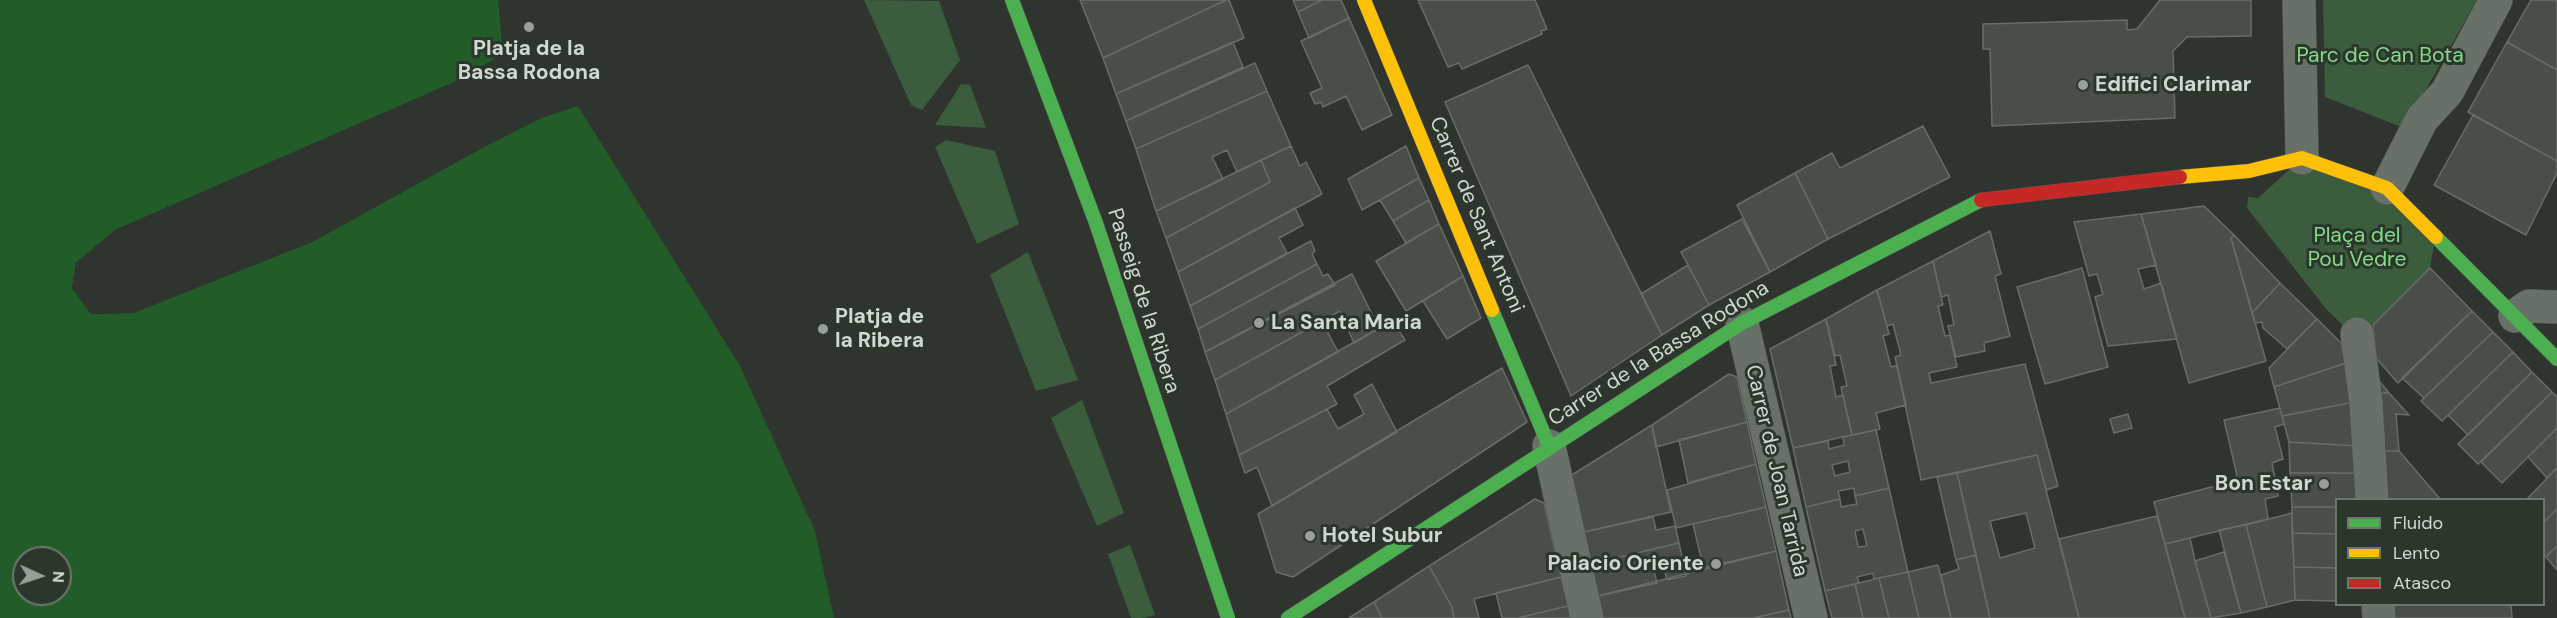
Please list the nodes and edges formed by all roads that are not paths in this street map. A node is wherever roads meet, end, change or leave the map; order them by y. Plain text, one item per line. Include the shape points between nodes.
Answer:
1 (1012, 0) edge
2 (1364, 0) edge
3 (2299, 0) edge
4 (2496, 0) edge
5 (2302, 158) junction
6 (2387, 188) junction
7 (2557, 307) edge
8 (2515, 316) junction
9 (1742, 323) junction
10 (2357, 334) dead end
11 (2557, 359) edge
12 (1549, 446) junction
13 (2372, 498) edge
14 (1228, 618) edge
15 (1288, 618) edge
16 (1587, 618) edge
17 (1811, 618) edge

1 - 14 street, Passeig de la Ribera via 1096,223
2 - 12 street, Carrer de Sant Antoni
3 - 5 street
4 - 6 street via 2447,92 2422,119
5 - 6 street
5 - 9 street, Carrer de la Bassa Rodona via 2249,171 1981,200
6 - 8 street
7 - 8 street via 2529,306
8 - 11 street
9 - 12 street, Carrer de la Bassa Rodona
9 - 17 street, Carrer de Joan Tarrida
10 - 13 street
12 - 15 street, Carrer de la Bassa Rodona
12 - 16 street

